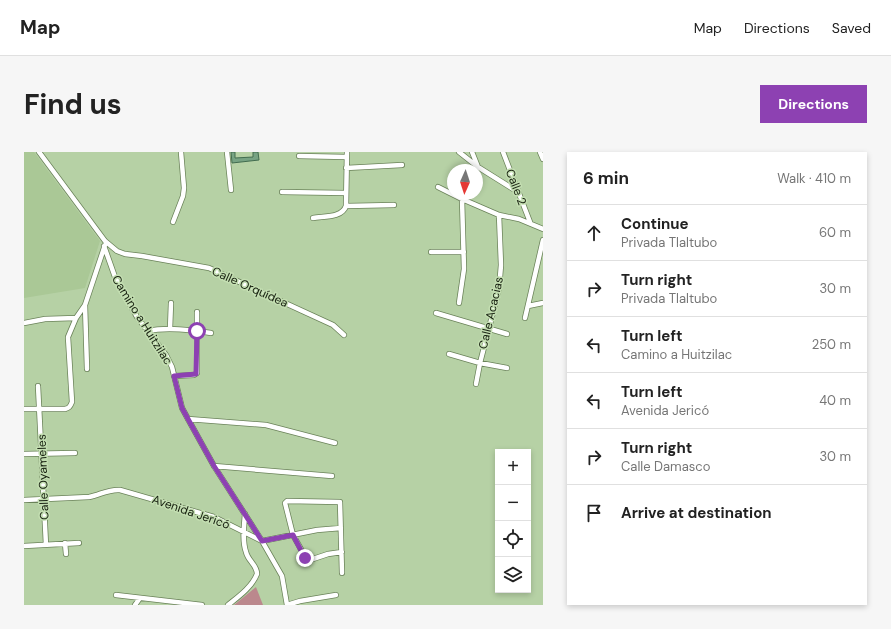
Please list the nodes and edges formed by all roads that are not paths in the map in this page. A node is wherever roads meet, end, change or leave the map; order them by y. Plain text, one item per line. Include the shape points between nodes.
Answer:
1 (39, 152) edge
2 (180, 152) edge
3 (227, 152) edge
4 (459, 152) edge
5 (472, 152) edge
6 (503, 152) edge
7 (540, 152) edge
8 (346, 154) edge
9 (298, 156) dead end
10 (543, 159) edge
11 (474, 164) edge
12 (477, 164) edge
13 (402, 165) dead end
14 (346, 168) junction
15 (483, 170) edge
16 (438, 187) dead end
17 (231, 190) dead end
18 (282, 192) dead end
19 (447, 192) edge
20 (518, 192) junction
21 (346, 193) junction
22 (462, 200) edge
23 (464, 200) edge
24 (394, 205) dead end
25 (345, 208) junction
26 (499, 215) junction
27 (313, 218) dead end
28 (173, 222) dead end
29 (530, 222) junction
30 (543, 229) edge
31 (543, 240) edge
32 (105, 244) junction
33 (540, 251) junction
34 (431, 252) dead end
35 (464, 252) junction
36 (543, 257) edge
37 (171, 303) dead end
38 (459, 303) dead end
39 (543, 303) edge
40 (85, 305) junction
41 (528, 306) junction
42 (197, 312) dead end
43 (436, 313) dead end
44 (76, 318) junction
45 (525, 318) dead end
46 (24, 323) edge
47 (488, 328) junction
48 (170, 329) junction
49 (147, 331) junction
50 (197, 331) junction
51 (211, 333) dead end
52 (508, 334) dead end
53 (344, 335) dead end
54 (448, 354) dead end
55 (480, 363) junction
56 (507, 368) dead end
57 (87, 369) dead end
58 (174, 376) junction
59 (476, 384) dead end
60 (38, 386) dead end
61 (24, 409) edge
62 (40, 409) junction
63 (188, 419) junction
64 (335, 443) dead end
65 (75, 453) dead end
66 (24, 454) edge
67 (42, 454) junction
68 (214, 466) junction
69 (332, 476) dead end
70 (24, 500) edge
71 (43, 500) junction
72 (245, 514) junction
73 (341, 528) junction
74 (244, 533) junction
75 (293, 535) junction
76 (262, 541) junction
77 (65, 543) junction
78 (79, 543) dead end
79 (46, 545) junction
80 (24, 546) edge
81 (342, 552) junction
82 (66, 554) dead end
83 (342, 573) dead end
84 (116, 595) dead end
85 (336, 595) dead end
86 (140, 598) junction
87 (135, 605) edge
88 (202, 605) edge
89 (228, 605) edge
90 (287, 605) edge

1 - 32 street
2 - 28 street via 184,188
3 - 17 street
4 - 11 street
5 - 12 street
6 - 20 street, Calle 2
7 - 10 street
8 - 9 street
8 - 14 street
13 - 14 street
14 - 21 street
15 - 20 street
16 - 19 street
18 - 21 street
20 - 29 street, Calle 2
21 - 25 street
22 - 35 street
23 - 26 street
24 - 25 street
25 - 27 street via 339,214
26 - 29 street
26 - 47 street, Calle Acacias via 499,289
29 - 30 street
31 - 33 street
32 - 40 street
32 - 49 street, Camino a Huitzilac via 115,277
32 - 53 street, Calle Orquídea via 125,254 209,268 333,325
33 - 36 street
33 - 41 street
34 - 35 street
35 - 38 street
37 - 48 street
39 - 41 street
40 - 44 street
40 - 57 street
41 - 45 street
42 - 50 street
43 - 47 street
44 - 46 street
44 - 62 street via 68,340 71,406
47 - 52 street
47 - 55 street, Calle Acacias
48 - 49 street
48 - 50 street
49 - 58 street, Camino a Huitzilac via 166,355
50 - 51 street
50 - 58 street via 196,374
54 - 55 street
55 - 56 street
55 - 59 street, Calle Acacias
58 - 63 street, Camino a Huitzilac via 182,408
60 - 62 street, Calle Oyameles
61 - 62 street
62 - 67 street, Calle Oyameles
63 - 64 street via 266,425
63 - 68 street, Camino a Huitzilac
65 - 67 street
66 - 67 street
67 - 71 street, Calle Oyameles
68 - 69 street
68 - 72 street, Camino a Huitzilac
70 - 71 street
71 - 74 street, Avenida Jericó via 98,496 109,490 125,491 214,517
71 - 79 street, Calle Oyameles
72 - 74 street
72 - 76 street, Camino a Huitzilac
73 - 75 street
73 - 75 street via 340,502 287,501 285,502
73 - 81 street
74 - 76 street, Avenida Jericó
74 - 89 street via 246,550 257,571 256,577 242,594
75 - 76 street
75 - 81 street via 308,560
76 - 90 street, Camino a Huitzilac via 282,576
77 - 78 street
77 - 79 street
77 - 82 street
79 - 80 street
81 - 83 street
84 - 86 street
85 - 90 street
86 - 87 street
86 - 88 street

